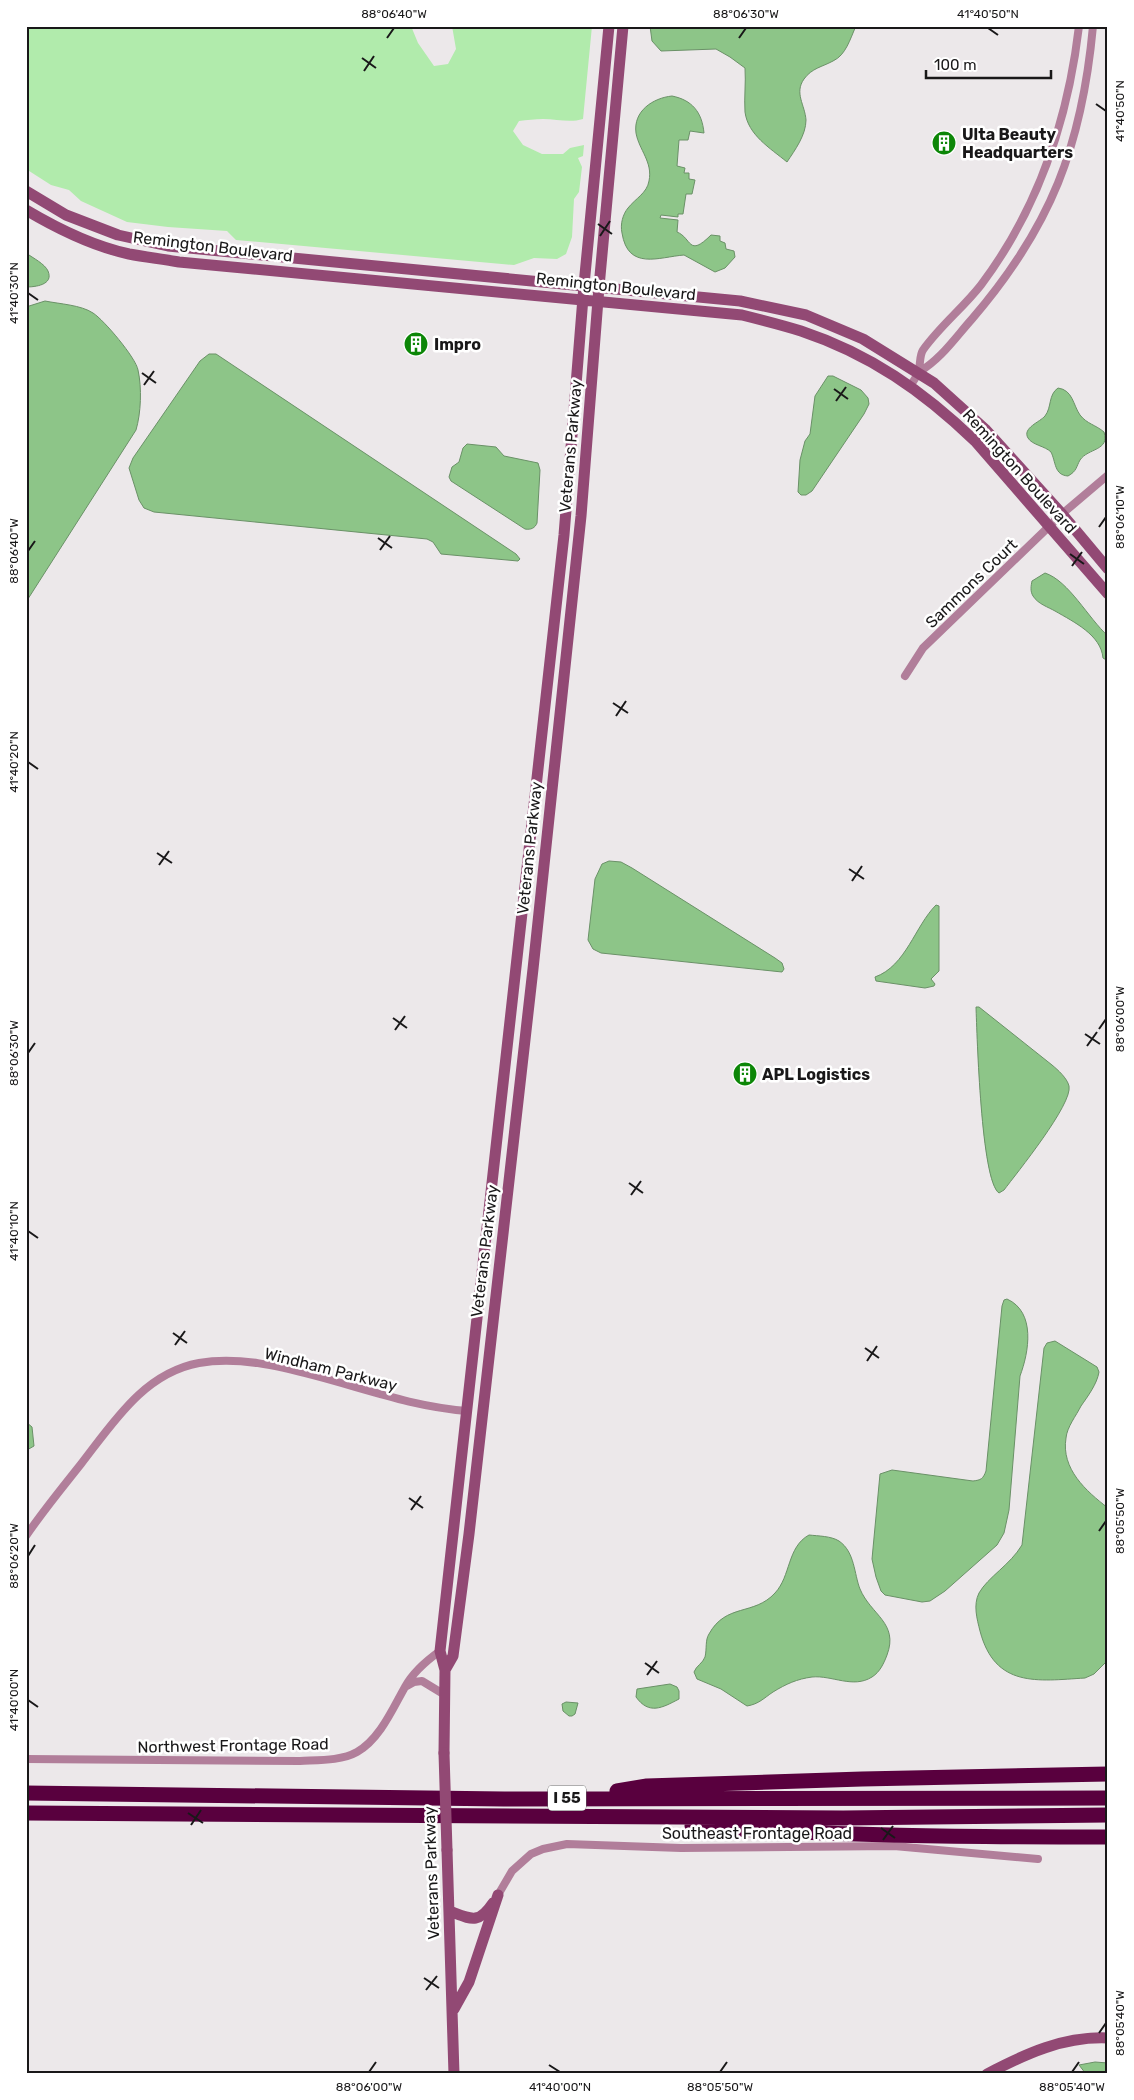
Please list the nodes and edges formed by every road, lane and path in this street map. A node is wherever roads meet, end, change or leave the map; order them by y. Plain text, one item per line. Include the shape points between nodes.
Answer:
1 (609, 26) edge
2 (624, 26) edge
3 (1079, 26) edge
4 (1093, 26) edge
5 (26, 191) edge
6 (26, 210) edge
7 (584, 286) junction
8 (599, 287) junction
9 (582, 299) junction
10 (598, 301) junction
11 (919, 372) junction
12 (910, 385) junction
13 (1108, 475) edge
14 (1062, 514) junction
15 (1049, 526) junction
16 (1108, 569) edge
17 (1108, 594) edge
18 (905, 676) dead end
19 (467, 1411) junction
20 (26, 1536) edge
21 (440, 1651) junction
22 (445, 1670) junction
23 (405, 1687) junction
24 (444, 1695) junction
25 (26, 1759) edge
26 (1108, 1774) edge
27 (26, 1793) edge
28 (562, 1798) junction
29 (1108, 1798) edge
30 (26, 1813) edge
31 (1108, 1815) edge
32 (563, 1817) junction
33 (1108, 1837) edge
34 (1038, 1858) dead end
35 (498, 1895) junction
36 (448, 1911) junction
37 (453, 2010) junction
38 (1108, 2038) edge
39 (454, 2074) edge
40 (987, 2074) edge

1 - 7 main road, Veterans Parkway
2 - 8 main road, Veterans Parkway
3 - 11 street via 1068,96 1040,184 1004,252 980,286 922,352
4 - 11 street via 1084,97 1072,147 1037,229 1018,262 992,296 933,364
5 - 7 main road, Remington Boulevard via 66,215 118,235 168,246
6 - 9 main road, Remington Boulevard via 86,241 137,255
7 - 8 main road, Remington Boulevard
7 - 9 main road, Veterans Parkway
8 - 10 main road, Veterans Parkway
8 - 11 main road, Remington Boulevard via 740,301 806,315 864,339
9 - 10 main road, Remington Boulevard
9 - 19 main road, Veterans Parkway via 564,535
10 - 12 main road, Remington Boulevard via 751,317 802,331 858,355
10 - 22 main road, Veterans Parkway via 581,516 528,1007 468,1543 453,1656
11 - 12 street
11 - 14 main road, Remington Boulevard via 969,412
12 - 15 main road, Remington Boulevard via 975,441
13 - 14 street, Sammons Court
14 - 15 street, Sammons Court
14 - 16 main road, Remington Boulevard
15 - 17 main road, Remington Boulevard
15 - 18 street, Sammons Court via 923,648
19 - 20 street, Windham Parkway via 379,1396 274,1366 232,1361 199,1363 172,1372 152,1384 123,1410
19 - 21 main road, Veterans Parkway
21 - 22 main road, Veterans Parkway
21 - 23 street, Northwest Frontage Road via 410,1677
22 - 24 main road, Veterans Parkway
23 - 24 street via 422,1681
23 - 25 street, Northwest Frontage Road via 374,1737 357,1752 330,1759
24 - 36 main road, Veterans Parkway, bridge
26 - 28 highway via 647,1786
27 - 28 highway, I 55
28 - 29 highway, I 55
30 - 32 highway, I 55
31 - 32 highway, I 55
32 - 33 highway via 747,1830 958,1837
34 - 35 street, Southeast Frontage Road via 894,1846 681,1848 567,1844 531,1854 512,1871
35 - 36 main road via 485,1914 476,1919
35 - 37 main road via 468,1982
36 - 37 main road, Veterans Parkway
37 - 39 main road, Veterans Parkway
38 - 40 main road via 1090,2037 1056,2044 1022,2055

